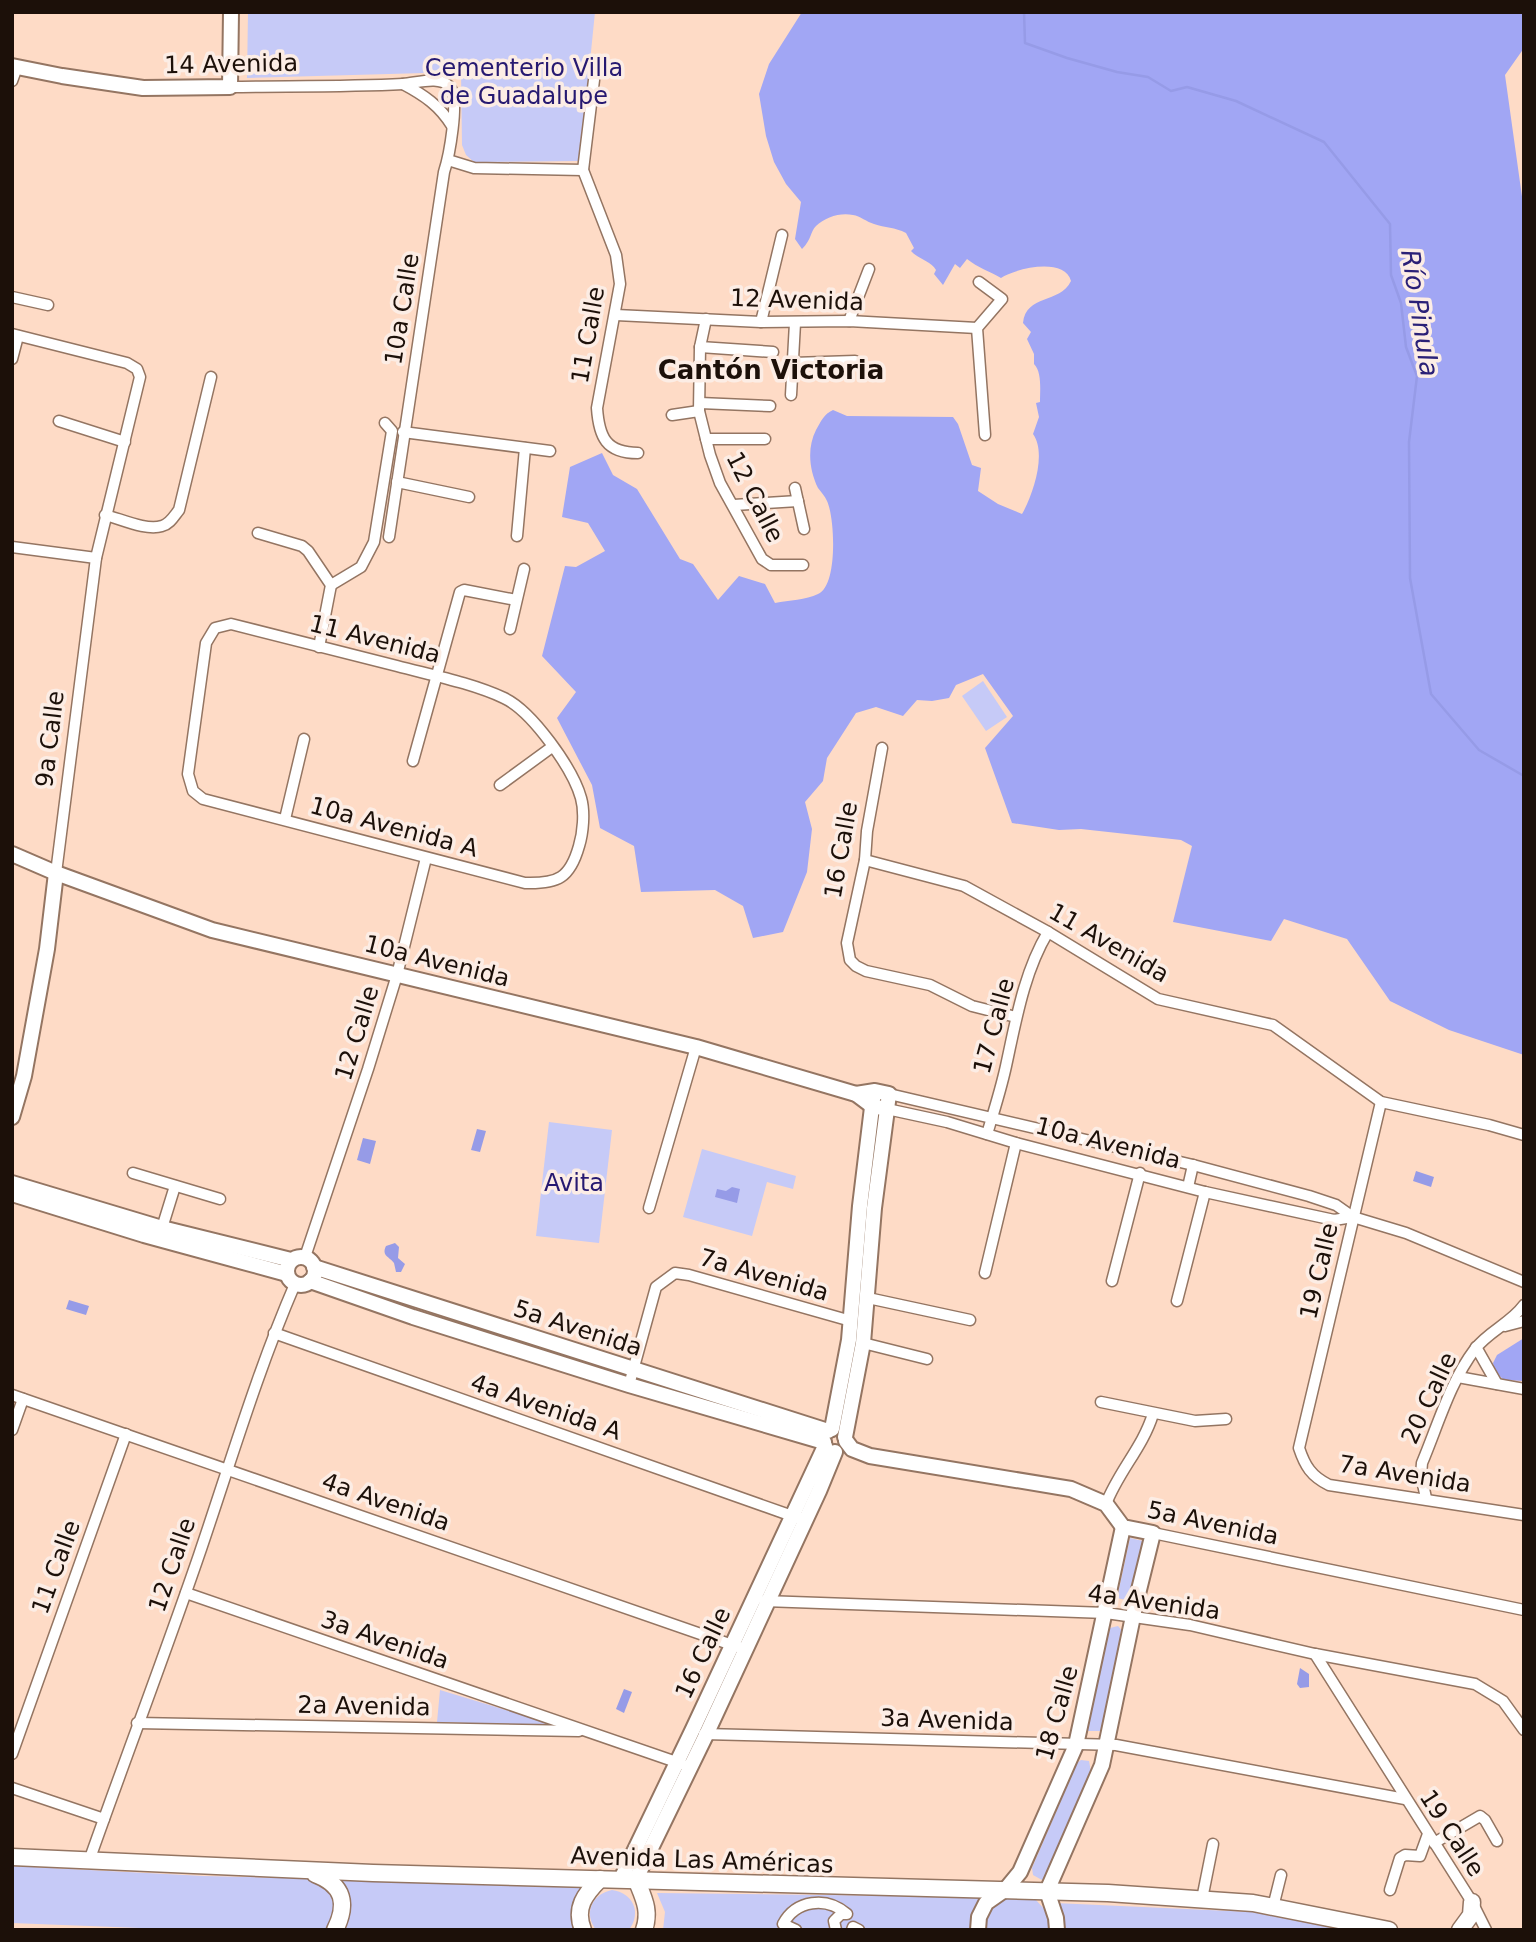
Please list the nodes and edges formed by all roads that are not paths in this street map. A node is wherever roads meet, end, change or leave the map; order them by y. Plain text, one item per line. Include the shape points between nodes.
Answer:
1 (231, 12) edge
2 (14, 71) edge
3 (594, 80) dead end
4 (402, 84) junction
5 (230, 87) junction
6 (451, 88) joint
7 (452, 127) junction
8 (448, 160) junction
9 (583, 170) junction
10 (782, 235) dead end
11 (869, 269) dead end
12 (979, 282) dead end
13 (12, 297) edge
14 (48, 305) dead end
15 (616, 315) junction
16 (706, 319) junction
17 (849, 321) junction
18 (761, 322) junction
19 (795, 323) junction
20 (977, 328) junction
21 (15, 335) edge
22 (701, 347) junction
23 (773, 352) dead end
24 (12, 359) edge
25 (855, 361) dead end
26 (793, 363) junction
27 (211, 377) dead end
28 (791, 395) dead end
29 (770, 406) dead end
30 (700, 407) junction
31 (672, 415) dead end
32 (59, 421) dead end
33 (385, 423) dead end
34 (403, 432) junction
35 (985, 435) dead end
36 (706, 439) junction
37 (765, 439) dead end
38 (125, 442) junction
39 (526, 448) junction
40 (550, 451) dead end
41 (638, 453) dead end
42 (397, 482) junction
43 (795, 488) dead end
44 (469, 497) dead end
45 (798, 501) junction
46 (734, 505) junction
47 (105, 515) junction
48 (804, 529) dead end
49 (258, 533) dead end
50 (517, 536) dead end
51 (389, 537) dead end
52 (12, 547) edge
53 (96, 558) junction
54 (803, 565) dead end
55 (524, 569) dead end
56 (331, 585) junction
57 (516, 600) junction
58 (510, 629) dead end
59 (319, 647) junction
60 (436, 676) junction
61 (303, 739) dead end
62 (552, 747) junction
63 (882, 748) dead end
64 (413, 761) dead end
65 (499, 785) dead end
66 (194, 791) joint
67 (285, 819) junction
68 (12, 855) edge
69 (576, 857) joint
70 (426, 858) junction
71 (866, 860) junction
72 (56, 873) junction
73 (1048, 932) junction
74 (397, 975) junction
75 (1016, 1017) junction
76 (696, 1047) junction
77 (838, 1089) junction
78 (890, 1094) junction
79 (873, 1098) junction
80 (1381, 1102) junction
81 (887, 1109) junction
82 (12, 1117) edge
83 (992, 1117) junction
84 (870, 1128) junction
85 (987, 1134) junction
86 (1524, 1135) edge
87 (1016, 1143) junction
88 (1193, 1165) junction
89 (133, 1173) dead end
90 (1140, 1173) junction
91 (12, 1183) edge
92 (175, 1186) junction
93 (1188, 1187) junction
94 (1205, 1192) junction
95 (12, 1194) edge
96 (220, 1199) dead end
97 (649, 1208) dead end
98 (1353, 1217) junction
99 (162, 1228) junction
100 (300, 1271) junction
101 (985, 1273) dead end
102 (1112, 1281) dead end
103 (1524, 1282) edge
104 (868, 1298) junction
105 (1177, 1301) dead end
106 (1524, 1305) edge
107 (970, 1320) dead end
108 (851, 1321) junction
109 (1524, 1321) edge
110 (1501, 1327) junction
111 (274, 1333) junction
112 (863, 1343) junction
113 (1476, 1347) junction
114 (927, 1359) dead end
115 (631, 1377) junction
116 (1458, 1377) junction
117 (1497, 1384) junction
118 (1524, 1389) edge
119 (18, 1397) edge
120 (1101, 1402) dead end
121 (1153, 1414) junction
122 (1226, 1419) dead end
123 (12, 1430) edge
124 (126, 1434) junction
125 (835, 1441) junction
126 (1299, 1448) joint
127 (228, 1469) junction
128 (1426, 1499) junction
129 (1106, 1504) junction
130 (1524, 1515) edge
131 (799, 1519) junction
132 (1123, 1527) junction
133 (1153, 1533) junction
134 (186, 1593) junction
135 (760, 1600) junction
136 (1524, 1611) edge
137 (1106, 1613) junction
138 (1134, 1615) junction
139 (738, 1648) junction
140 (1315, 1654) junction
141 (137, 1723) junction
142 (1524, 1730) edge
143 (590, 1732) junction
144 (700, 1732) junction
145 (1106, 1744) junction
146 (1076, 1745) junction
147 (12, 1754) edge
148 (684, 1765) junction
149 (12, 1788) edge
150 (1405, 1799) junction
151 (104, 1819) junction
152 (1428, 1834) junction
153 (1497, 1840) dead end
154 (1434, 1843) junction
155 (1213, 1844) dead end
156 (12, 1857) edge
157 (89, 1861) junction
158 (306, 1871) junction
159 (1281, 1875) dead end
160 (600, 1879) junction
161 (629, 1879) junction
162 (1006, 1889) junction
163 (1390, 1890) dead end
164 (1047, 1891) junction
165 (1202, 1899) junction
166 (1472, 1902) junction
167 (1273, 1907) junction
168 (335, 1930) edge
169 (583, 1930) edge
170 (644, 1930) edge
171 (796, 1930) edge
172 (836, 1930) edge
173 (852, 1930) edge
174 (859, 1930) edge
175 (978, 1930) edge
176 (1057, 1930) edge
177 (1389, 1930) edge
178 (1460, 1930) edge
179 (1486, 1930) edge

1 - 5 street
2 - 5 street, 14 Avenida via 143,88
3 - 9 street, 11 Calle
4 - 5 street, 14 Avenida
4 - 6 street, 14 Avenida via 433,81
4 - 7 street via 433,102
6 - 7 street, 10a Calle
7 - 8 street, 10a Calle
8 - 9 street via 474,168
8 - 34 street, 10a Calle
9 - 15 street, 11 Calle via 616,255 620,284
10 - 18 street
11 - 17 street
12 - 20 street via 1002,302
13 - 14 street
15 - 16 street, 12 Avenida
15 - 41 street, 11 Calle via 607,347 598,421 609,445 624,453
16 - 18 street, 12 Avenida
16 - 22 street, 12 Calle
17 - 19 street, 12 Avenida
17 - 20 street, 12 Avenida
18 - 19 street, 12 Avenida
19 - 26 street
20 - 35 street
21 - 24 street
21 - 38 street, 9a Calle via 138,369 139,388
22 - 23 street
22 - 30 street, 12 Calle
25 - 26 street
26 - 28 street
27 - 47 street via 179,510 162,526
29 - 30 street
30 - 31 street
30 - 36 street, 12 Calle
32 - 38 street
33 - 56 street via 392,431 374,542 361,566
34 - 39 street
34 - 42 street, 10a Calle
36 - 37 street
36 - 46 street, 12 Calle via 714,468
38 - 47 street, 9a Calle
39 - 40 street
39 - 50 street
42 - 44 street
42 - 51 street, 10a Calle
43 - 45 street
45 - 46 street
45 - 48 street
46 - 54 street, 12 Calle via 762,559 771,565
47 - 53 street, 9a Calle
49 - 56 street via 302,546
52 - 53 street
53 - 72 street, 9a Calle
55 - 57 street
56 - 59 street
57 - 58 street
57 - 60 street via 460,592
59 - 60 street, 11 Avenida
59 - 66 street, 11 Avenida via 231,624 215,628 205,643 188,774
60 - 62 street, 11 Avenida via 506,699
60 - 64 street
61 - 67 street
62 - 65 street
62 - 69 street, 11 Avenida via 582,802
63 - 71 street, 16 Calle
66 - 67 street, 10a Avenida A via 203,799
67 - 70 street, 10a Avenida A
68 - 72 street, 10a Avenida
69 - 70 street, 10a Avenida A via 571,870 545,884
70 - 74 street, 12 Calle
71 - 73 street, 11 Avenida via 964,886
71 - 75 street, 16 Calle via 847,943 856,967 930,985 972,1006
72 - 74 street, 10a Avenida via 212,930
72 - 82 street, 9a Calle via 47,949
73 - 75 street, 17 Calle
73 - 80 street, 11 Avenida via 1154,997 1273,1025
74 - 76 street, 10a Avenida
74 - 100 street, 12 Calle
75 - 83 street, 17 Calle
76 - 77 street, 10a Avenida
76 - 97 street
77 - 79 street, 10a Avenida
77 - 84 street via 862,1106
78 - 79 street, 10a Avenida
78 - 81 street, 16 Calle
78 - 83 street, 10a Avenida
79 - 81 street, 10a Avenida
79 - 84 street, 16 Calle
80 - 86 street, 11 Avenida
80 - 98 street, 19 Calle
81 - 85 street, 10a Avenida
81 - 104 street, 16 Calle
83 - 85 street, 17 Calle
83 - 88 street, 10a Avenida
84 - 108 street, 16 Calle
85 - 87 street, 10a Avenida
87 - 90 street, 10a Avenida
87 - 101 street
88 - 93 street
88 - 98 street, 10a Avenida via 1309,1196 1336,1205
89 - 92 street
90 - 93 street, 10a Avenida
90 - 102 street
91 - 99 street, 5a Avenida
92 - 96 street
92 - 99 street
93 - 94 street, 10a Avenida
94 - 98 street, 10a Avenida via 1334,1220
94 - 105 street
95 - 100 street, 5a Avenida via 145,1235
98 - 103 street, 10a Avenida via 1406,1233
98 - 126 street, 19 Calle
99 - 100 street, 5a Avenida
100 - 111 street, 12 Calle
100 - 115 street, 5a Avenida via 414,1317
104 - 107 street
104 - 112 street, 16 Calle
106 - 110 street, 20 Calle
108 - 115 street, 7a Avenida via 675,1273 656,1287
108 - 125 street, 16 Calle
109 - 110 street, 20 Calle
110 - 113 street, 20 Calle
111 - 127 street, 12 Calle
111 - 131 street, 4a Avenida A
112 - 114 street
112 - 125 street, 16 Calle
113 - 116 street, 20 Calle
113 - 117 street
115 - 125 street, 5a Avenida
116 - 117 street
116 - 128 street, 20 Calle via 1422,1464
117 - 118 street
119 - 123 street
119 - 124 street, 4a Avenida
120 - 121 street
121 - 122 street via 1195,1421
121 - 129 street
124 - 127 street, 4a Avenida
124 - 147 street, 11 Calle
125 - 129 street, 5a Avenida via 883,1458 1071,1489
125 - 131 street, 16 Calle
126 - 128 street, 7a Avenida via 1310,1473 1329,1485
127 - 134 street, 12 Calle
127 - 139 street, 4a Avenida
128 - 130 street, 7a Avenida
129 - 132 street, 5a Avenida
131 - 135 street, 16 Calle
132 - 133 street, 5a Avenida
132 - 137 street, 18 Calle
133 - 136 street, 5a Avenida
133 - 138 street
134 - 141 street, 12 Calle
134 - 143 street, 3a Avenida
135 - 137 street, 4a Avenida
135 - 139 street, 16 Calle
137 - 138 street, 4a Avenida
137 - 146 street, 18 Calle
138 - 140 street, 4a Avenida
138 - 145 street
139 - 144 street, 16 Calle
140 - 142 street, 4a Avenida via 1475,1684 1503,1701
140 - 150 street, 19 Calle
141 - 143 street, 2a Avenida
141 - 151 street, 12 Calle
143 - 148 street, 3a Avenida
144 - 146 street, 3a Avenida
144 - 148 street, 16 Calle
145 - 146 street, 3a Avenida
145 - 150 street, 3a Avenida
145 - 164 street via 1102,1766
146 - 162 street, 18 Calle via 1020,1871
148 - 161 street, 16 Calle
149 - 151 street
150 - 152 street, 19 Calle
151 - 157 street, 12 Calle
152 - 154 street, 19 Calle
152 - 163 street via 1422,1854 1400,1858
153 - 154 street via 1480,1816
154 - 166 street, 19 Calle
155 - 165 street
156 - 157 main road, Avenida Las Américas
157 - 158 main road, Avenida Las Américas
158 - 160 main road, Avenida Las Américas
158 - 168 main road via 334,1884 342,1900
159 - 167 street
160 - 161 main road, Avenida Las Américas
160 - 169 main road via 580,1907
161 - 162 main road, Avenida Las Américas
161 - 170 main road via 648,1909
162 - 164 main road, Avenida Las Américas
162 - 175 street, 18 Calle via 986,1903
164 - 165 main road, Avenida Las Américas
164 - 176 street
165 - 167 main road, Avenida Las Américas
166 - 178 main road via 1471,1915
166 - 179 street, 19 Calle
167 - 177 main road, Avenida Las Américas
171 - 172 street via 783,1924 804,1903 844,1910 847,1914 834,1921
173 - 174 street

